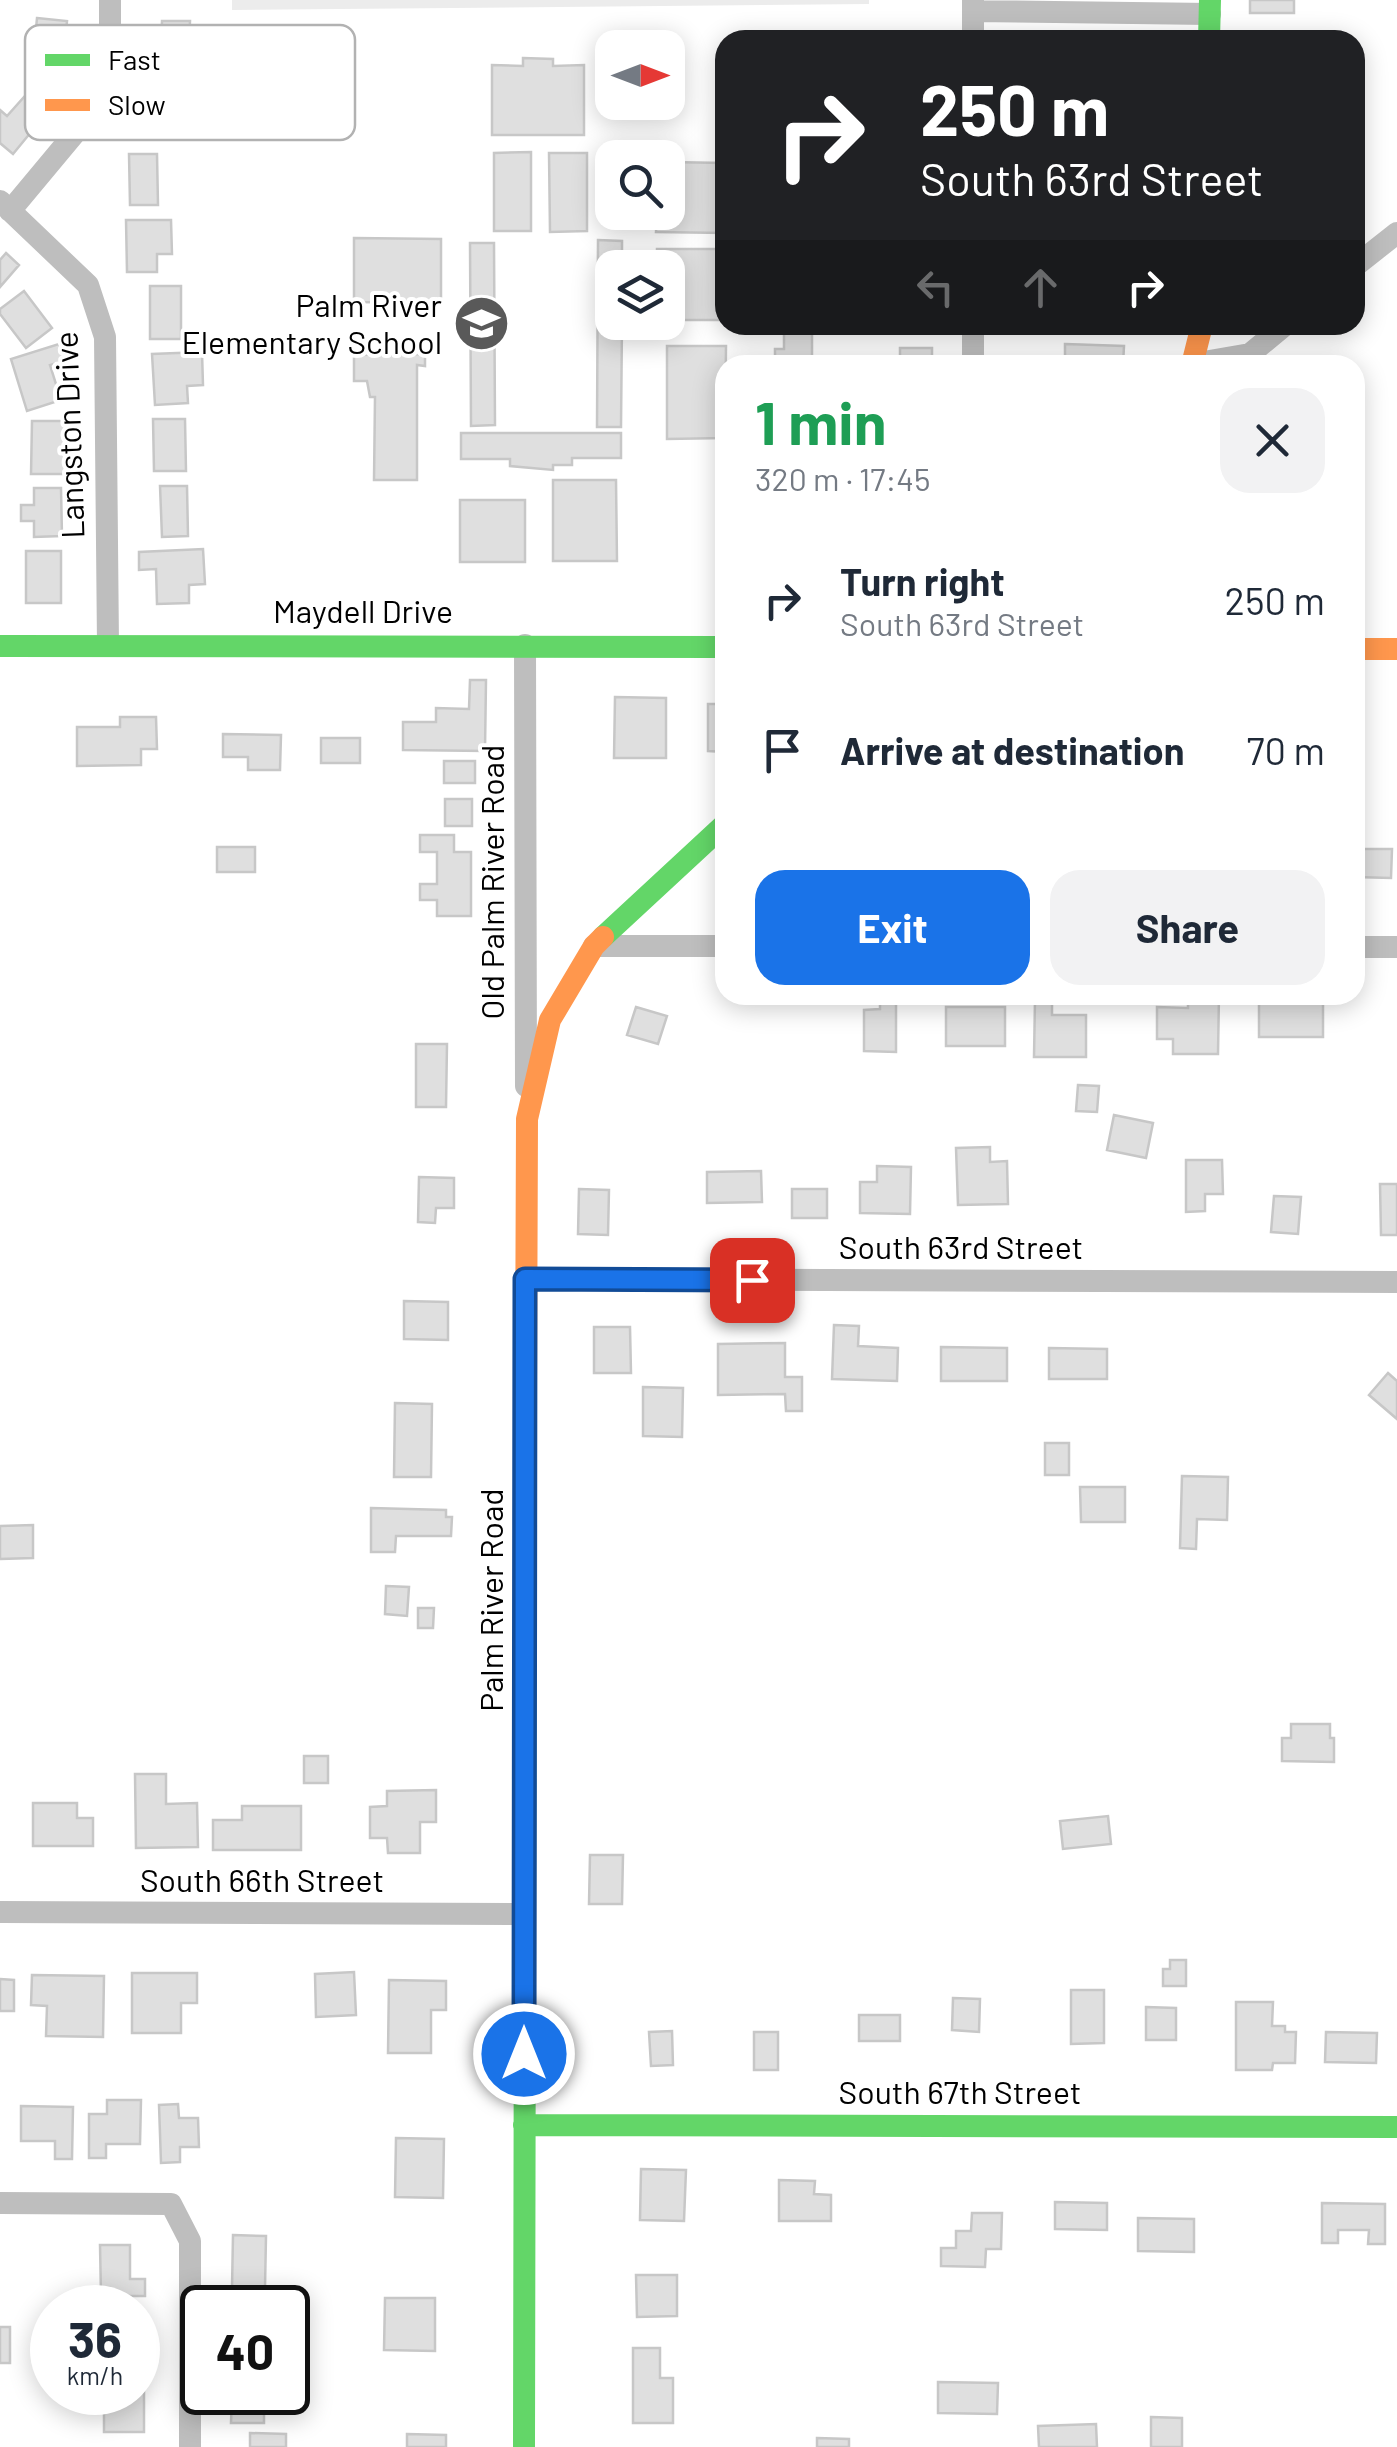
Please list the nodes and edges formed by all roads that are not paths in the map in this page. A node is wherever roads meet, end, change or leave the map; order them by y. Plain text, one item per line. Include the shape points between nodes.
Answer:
1 (973, 5) edge
2 (1210, 7) edge
3 (66, 140) edge
4 (5, 206) edge
5 (1397, 233) edge
6 (1365, 258) edge
7 (1273, 335) edge
8 (1244, 355) edge
9 (108, 645) junction
10 (525, 645) junction
11 (0, 646) edge
12 (715, 647) edge
13 (1365, 649) edge
14 (1397, 649) edge
15 (715, 833) edge
16 (594, 946) junction
17 (715, 946) edge
18 (1365, 947) edge
19 (1397, 947) edge
20 (526, 1119) junction
21 (525, 1279) junction
22 (1397, 1282) edge
23 (0, 1912) edge
24 (524, 1914) junction
25 (524, 2124) junction
26 (1397, 2127) edge
27 (0, 2203) edge
28 (190, 2447) edge
29 (524, 2447) edge

1 - 2 street
3 - 4 street
4 - 9 street, Langston Drive via 88,285 104,337
5 - 6 street
7 - 8 street
9 - 10 street, Maydell Drive
9 - 11 street, Maydell Drive
10 - 12 street, Maydell Drive
10 - 20 street, Old Palm River Road
13 - 14 street
15 - 16 street, Palm River Road
16 - 17 street
16 - 20 street, Palm River Road via 550,1020
18 - 19 street
20 - 21 street, Palm River Road
21 - 22 street, South 63rd Street
21 - 24 street, Palm River Road
23 - 24 street, South 66th Street
24 - 25 street, Palm River Road
25 - 26 street, South 67th Street
25 - 29 street, Palm River Road
27 - 28 street via 171,2204 190,2241

